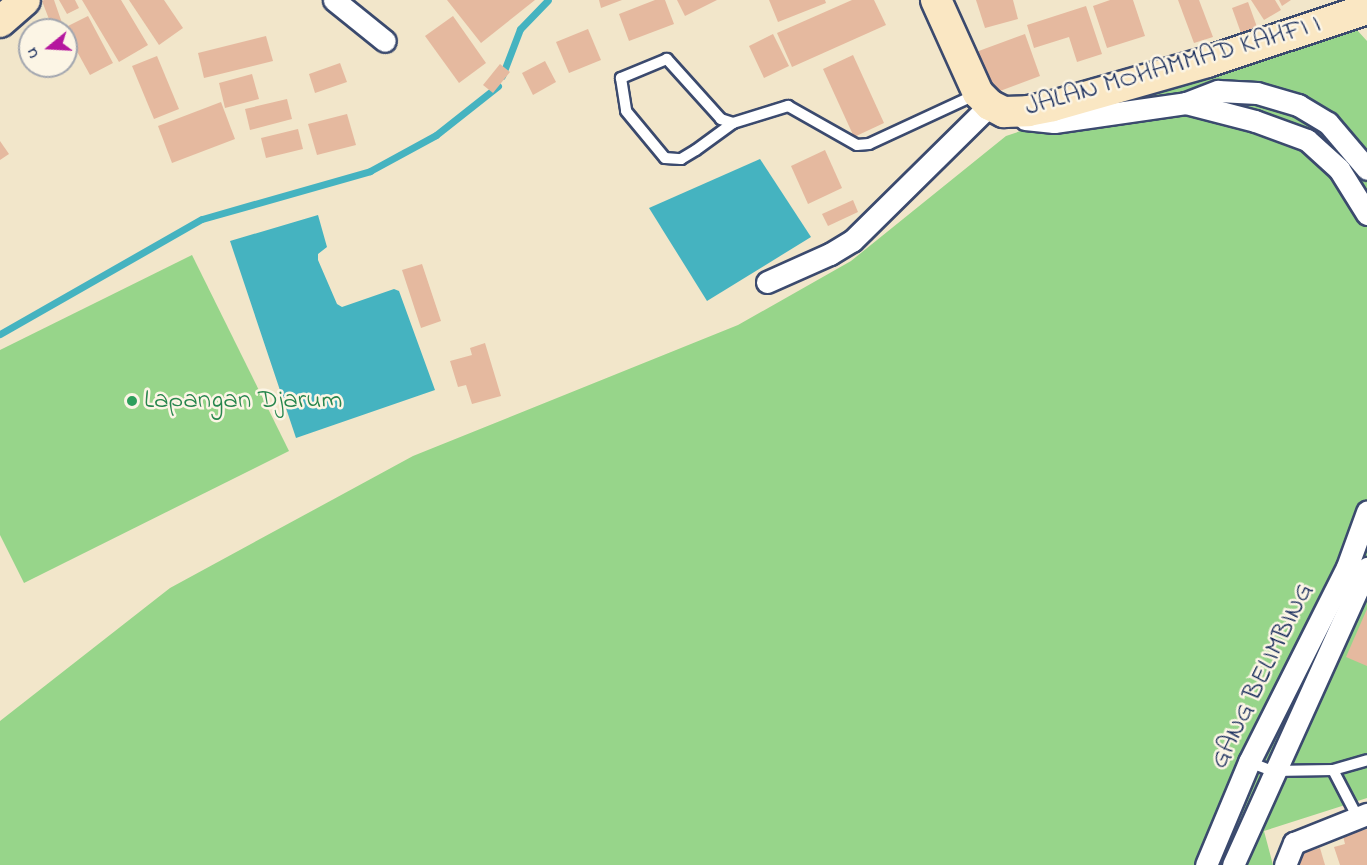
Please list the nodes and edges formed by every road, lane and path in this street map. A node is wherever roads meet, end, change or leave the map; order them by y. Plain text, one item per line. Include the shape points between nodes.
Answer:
1 (26, 0) edge
2 (334, 0) edge
3 (936, 0) edge
4 (1367, 9) edge
5 (0, 22) edge
6 (385, 41) dead end
7 (1257, 93) junction
8 (991, 103) junction
9 (1186, 103) junction
10 (1255, 121) junction
11 (733, 123) junction
12 (1367, 169) edge
13 (1367, 214) edge
14 (767, 282) dead end
15 (1367, 512) edge
16 (1367, 568) edge
17 (1367, 760) edge
18 (1248, 762) junction
19 (1333, 770) junction
20 (1273, 771) junction
21 (1362, 816) edge
22 (1206, 865) edge
23 (1233, 865) edge
24 (1285, 865) edge

1 - 5 street
2 - 6 street
3 - 8 street
4 - 8 street, JALAN MOHAMMAD KAHFI I via 1207,62 1053,106 1028,111
7 - 9 street via 1218,91
7 - 10 street
7 - 12 street via 1298,105 1328,123
8 - 9 street via 1019,118 1054,122
8 - 11 lane via 857,145 788,106
8 - 14 street via 852,241
9 - 10 street
10 - 13 street via 1307,140 1339,169
11 - 11 lane via 721,118 667,59 621,78 626,111 665,158 681,159
15 - 18 street, GANG BELIMBING via 1347,567
16 - 20 street, GANG BELIMBING
17 - 19 lane
18 - 20 lane
18 - 22 street, GANG BELIMBING
19 - 20 lane
19 - 21 lane
20 - 23 street, GANG BELIMBING
21 - 24 street via 1294,843

